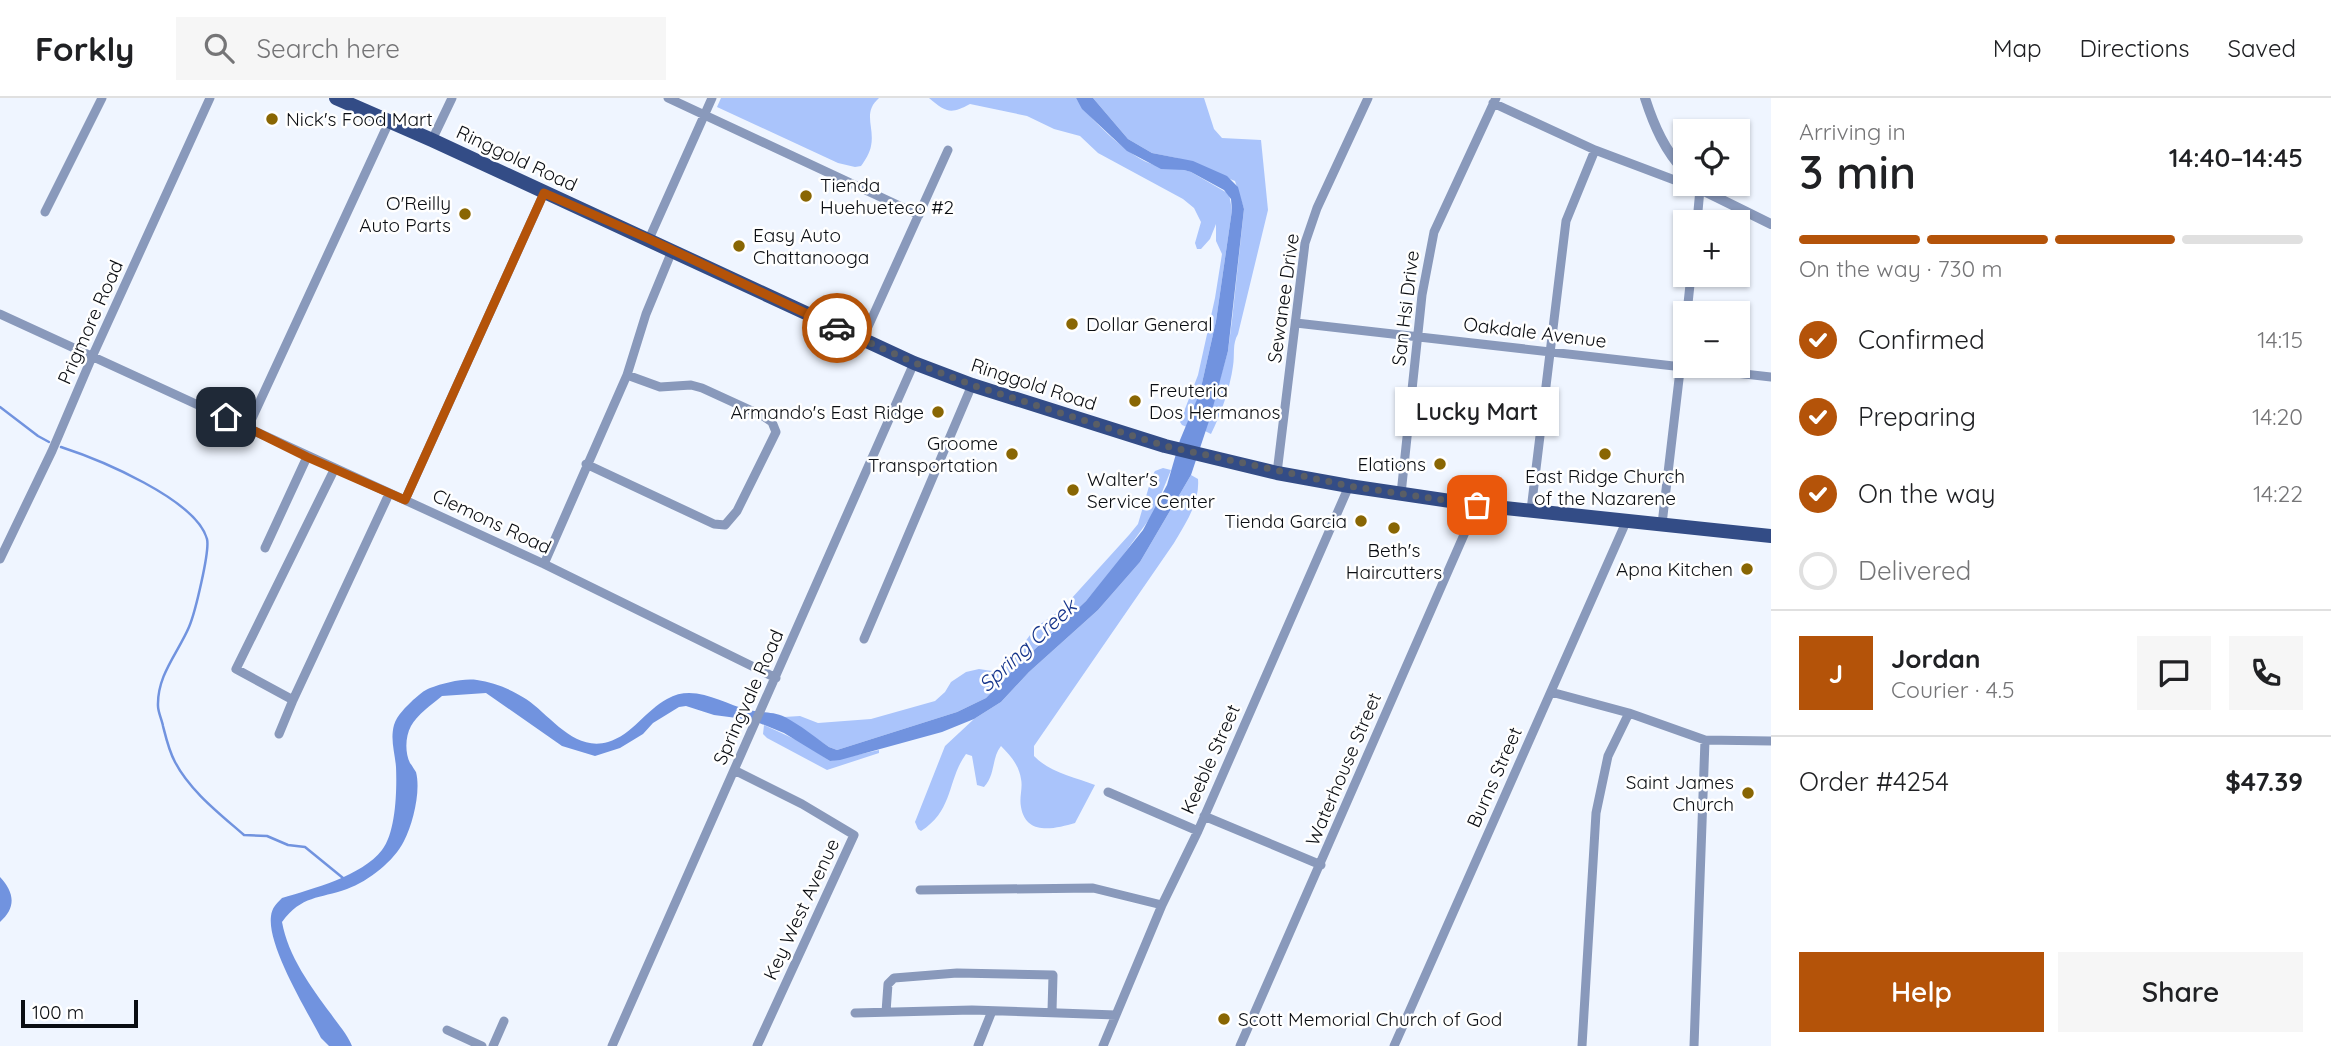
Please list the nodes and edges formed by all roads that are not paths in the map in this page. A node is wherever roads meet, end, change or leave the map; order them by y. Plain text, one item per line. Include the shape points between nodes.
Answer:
1 (102, 98) edge
2 (210, 98) edge
3 (336, 98) edge
4 (452, 98) edge
5 (668, 98) edge
6 (712, 98) edge
7 (1367, 98) edge
8 (1645, 98) edge
9 (1494, 101) edge
10 (705, 114) junction
11 (388, 122) junction
12 (432, 140) junction
13 (948, 150) dead end
14 (1595, 150) junction
15 (1673, 159) edge
16 (1673, 179) edge
17 (544, 193) junction
18 (1717, 196) edge
19 (45, 212) dead end
20 (919, 215) junction
21 (1771, 224) edge
22 (649, 239) junction
23 (672, 251) junction
24 (0, 314) edge
25 (1296, 323) junction
26 (1418, 336) junction
27 (862, 340) junction
28 (1549, 352) junction
29 (92, 356) junction
30 (915, 363) junction
31 (1673, 366) edge
32 (626, 375) junction
33 (1750, 375) edge
34 (1771, 377) edge
35 (1680, 378) edge
36 (972, 385) junction
37 (248, 427) junction
38 (307, 457) junction
39 (586, 464) junction
40 (335, 468) junction
41 (1277, 472) junction
42 (1349, 486) junction
43 (389, 494) junction
44 (1401, 494) junction
45 (405, 500) junction
46 (1477, 505) junction
47 (1531, 510) junction
48 (1626, 522) junction
49 (1662, 524) junction
50 (1771, 536) edge
51 (265, 548) dead end
52 (0, 559) edge
53 (544, 564) junction
54 (864, 639) dead end
55 (776, 678) junction
56 (1550, 692) junction
57 (293, 700) junction
58 (1629, 713) junction
59 (279, 734) dead end
60 (1705, 740) junction
61 (1771, 741) edge
62 (734, 770) junction
63 (1108, 792) dead end
64 (1204, 816) junction
65 (1198, 831) junction
66 (1321, 865) junction
67 (920, 890) dead end
68 (1162, 905) junction
69 (972, 1010) junction
70 (992, 1011) junction
71 (1052, 1011) junction
72 (886, 1012) junction
73 (855, 1013) dead end
74 (1116, 1015) junction
75 (504, 1021) dead end
76 (447, 1030) dead end
77 (985, 1030) junction
78 (482, 1046) edge
79 (493, 1046) edge
80 (612, 1046) edge
81 (757, 1046) edge
82 (978, 1046) edge
83 (1103, 1046) edge
84 (1240, 1046) edge
85 (1394, 1046) edge
86 (1583, 1046) edge
87 (1694, 1046) edge

1 - 19 street
2 - 29 street, Prigmore Road
3 - 11 main road, Ringgold Road
4 - 12 street
5 - 10 street
6 - 10 street
7 - 25 street, Sewanee Drive via 1305,243
8 - 15 street
9 - 14 street
9 - 26 street, San Hsi Drive via 1434,232
10 - 20 street
10 - 22 street
11 - 12 main road, Ringgold Road
11 - 37 street
12 - 17 main road, Ringgold Road
13 - 20 street
14 - 16 street
14 - 28 street via 1566,221
17 - 22 main road, Ringgold Road
17 - 45 street
18 - 21 street
20 - 27 street
22 - 23 main road, Ringgold Road
23 - 27 main road, Ringgold Road
23 - 32 street
24 - 29 street, Clemons Road
25 - 26 street, Oakdale Avenue
25 - 41 street, Sewanee Drive
26 - 28 street, Oakdale Avenue
26 - 44 street, San Hsi Drive
27 - 30 main road, Ringgold Road
28 - 31 street, Oakdale Avenue
28 - 47 street
29 - 37 street, Clemons Road
29 - 52 street, Prigmore Road
30 - 36 main road, Ringgold Road
30 - 55 street, Springvale Road
32 - 39 street
32 - 39 street via 660,387 702,388 763,416 776,432 737,512 725,525 714,524
33 - 34 street, Oakdale Avenue
35 - 49 street
36 - 41 main road, Ringgold Road via 1165,446
36 - 54 street
37 - 38 street, Clemons Road
38 - 40 street, Clemons Road
38 - 51 street
39 - 53 street
40 - 43 street, Clemons Road
40 - 57 street via 236,669
41 - 42 main road, Ringgold Road
42 - 44 main road, Ringgold Road
42 - 64 street, Keeble Street
43 - 45 street, Clemons Road
43 - 57 street
44 - 46 main road, Ringgold Road
45 - 53 street, Clemons Road
46 - 47 main road, Ringgold Road
46 - 66 street, Waterhouse Street
47 - 48 main road, Ringgold Road
48 - 49 main road, Ringgold Road
48 - 56 street, Burns Street
49 - 50 main road, Ringgold Road
53 - 55 street, Clemons Road
55 - 62 street, Springvale Road
56 - 58 street
56 - 85 street, Burns Street
57 - 59 street
58 - 60 street
58 - 86 street via 1608,755 1596,813
60 - 61 street
60 - 87 street
62 - 80 street, Springvale Road
62 - 81 street, Key West Avenue via 854,835
63 - 65 street
64 - 65 street, Keeble Street
64 - 66 street
65 - 68 street, Keeble Street
66 - 84 street, Waterhouse Street
67 - 68 street via 1093,888
68 - 74 street, Keeble Street
69 - 70 street
69 - 72 street
69 - 77 street
70 - 71 street
70 - 77 street
71 - 72 street via 1053,975 957,974 894,978 888,984
71 - 74 street
72 - 73 street
74 - 83 street, Keeble Street
75 - 79 street
76 - 78 street
77 - 82 street

